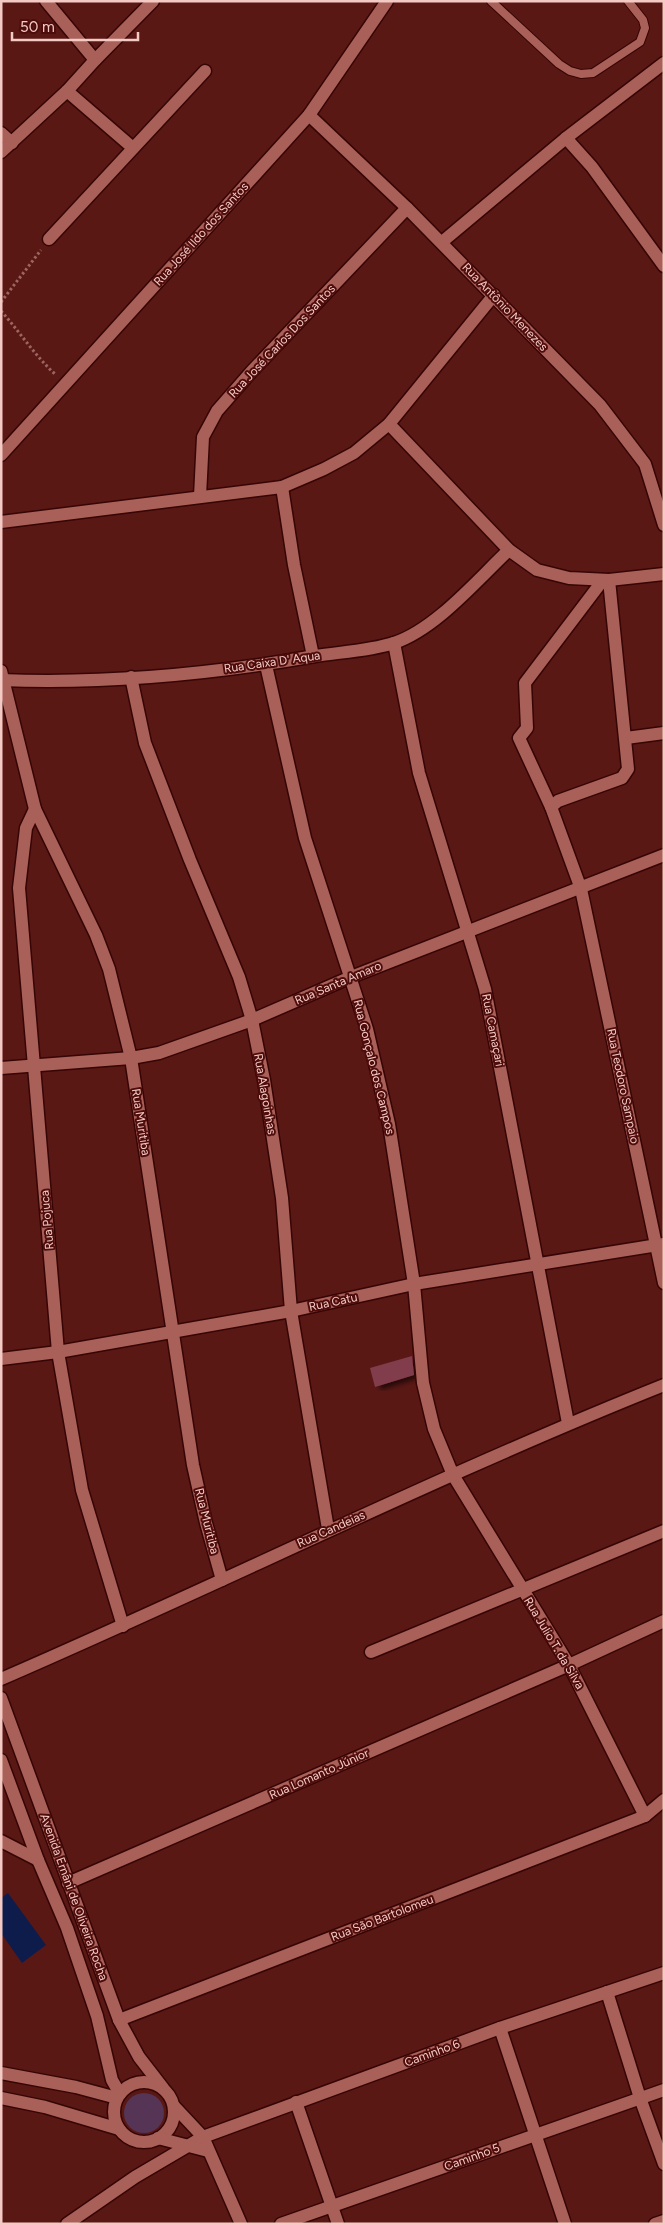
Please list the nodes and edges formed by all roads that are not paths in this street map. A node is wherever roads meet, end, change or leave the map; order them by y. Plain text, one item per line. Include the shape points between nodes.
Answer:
1 (46, 1) edge
2 (153, 1) edge
3 (387, 1) edge
4 (491, 1) edge
5 (628, 1) edge
6 (95, 60) junction
7 (661, 64) edge
8 (205, 71) dead end
9 (67, 92) junction
10 (309, 115) junction
11 (1, 133) edge
12 (566, 138) junction
13 (12, 143) junction
14 (132, 148) junction
15 (1, 152) edge
16 (407, 208) junction
17 (49, 239) road end
18 (442, 242) junction
19 (664, 266) edge
20 (494, 295) junction
21 (388, 424) junction
22 (1, 455) edge
23 (282, 487) junction
24 (200, 496) junction
25 (1, 522) edge
26 (664, 525) edge
27 (509, 550) junction
28 (664, 574) edge
29 (606, 580) junction
30 (394, 643) junction
31 (314, 656) junction
32 (266, 665) junction
33 (2, 677) edge
34 (131, 677) junction
35 (664, 733) edge
36 (626, 738) junction
37 (551, 808) junction
38 (35, 809) junction
39 (664, 855) edge
40 (581, 889) junction
41 (467, 931) junction
42 (351, 977) junction
43 (252, 1020) junction
44 (131, 1058) junction
45 (33, 1066) junction
46 (1, 1068) edge
47 (660, 1244) edge
48 (538, 1264) junction
49 (664, 1283) edge
50 (414, 1284) junction
51 (292, 1311) junction
52 (174, 1332) junction
53 (58, 1352) junction
54 (1, 1359) edge
55 (664, 1385) edge
56 (568, 1423) junction
57 (453, 1475) junction
58 (328, 1529) junction
59 (664, 1531) edge
60 (222, 1580) junction
61 (522, 1590) junction
62 (664, 1621) edge
63 (124, 1626) junction
64 (371, 1652) dead end
65 (569, 1665) junction
66 (1, 1679) edge
67 (1, 1698) edge
68 (1, 1760) edge
69 (664, 1800) edge
70 (645, 1816) junction
71 (1, 1841) edge
72 (38, 1860) junction
73 (68, 1884) junction
74 (664, 1973) edge
75 (607, 1992) junction
76 (119, 2020) junction
77 (500, 2028) junction
78 (1, 2073) edge
79 (163, 2088) junction
80 (664, 2090) edge
81 (119, 2096) junction
82 (1, 2098) edge
83 (640, 2098) junction
84 (296, 2102) junction
85 (174, 2106) junction
86 (119, 2129) junction
87 (535, 2135) junction
88 (203, 2137) junction
89 (158, 2138) junction
90 (190, 2145) junction
91 (208, 2151) junction
92 (664, 2164) edge
93 (332, 2207) junction
94 (664, 2221) edge
95 (67, 2224) edge
96 (241, 2224) edge
97 (281, 2224) edge
98 (338, 2224) edge
99 (565, 2224) edge
100 (655, 2224) edge

1 - 6 street
2 - 6 street
3 - 10 street, Rua José Ildo dos Santos
4 - 5 lane via 559,64 581,74 593,73 640,42 645,28 643,20
6 - 9 street
7 - 12 street
8 - 14 street
9 - 13 street
9 - 14 street
10 - 16 street, Rua Antônio Menezes
10 - 22 street, Rua José Ildo dos Santos
11 - 13 street
12 - 18 street
12 - 19 street via 592,167
13 - 15 street
14 - 17 street
16 - 18 street, Rua Antônio Menezes
16 - 24 street, Rua José Carlos Dos Santos via 217,411 203,437
18 - 20 street, Rua Antônio Menezes
20 - 21 street
20 - 26 street, Rua Antônio Menezes via 600,405 645,464
21 - 23 street via 354,452
21 - 27 street
23 - 24 street
23 - 31 street via 294,565
24 - 25 street
27 - 29 street via 537,570 569,578
27 - 30 street, Rua Caixa D' Aqua via 442,613 418,631
28 - 29 street
29 - 36 street
29 - 37 street via 525,684 527,728 519,738
30 - 31 street, Rua Caixa D' Aqua
30 - 41 street, Rua Camaçari via 419,773
31 - 32 street, Rua Caixa D' Aqua
32 - 34 street, Rua Caixa D' Aqua
32 - 42 street, Rua Gonçalo dos Campos via 305,838
33 - 34 street, Rua Caixa D' Aqua via 65,683
33 - 38 street, Rua Muritiba
34 - 43 street, Rua Alagoinhas via 146,743 190,860 239,976
35 - 36 street
36 - 37 street via 626,775 558,801
37 - 40 street, Rua Teodoro Sampaio
38 - 44 street, Rua Muritiba via 96,935 109,969
38 - 45 street, Rua Pojuca via 26,828 19,888
39 - 40 street, Rua Santa Amaro
40 - 41 street, Rua Santa Amaro
40 - 47 street, Rua Teodoro Sampaio
41 - 42 street, Rua Santa Amaro
41 - 48 street, Rua Camaçari via 485,989
42 - 43 street, Rua Santa Amaro
42 - 50 street, Rua Gonçalo dos Campos via 389,1124
43 - 44 street, Rua Santa Amaro via 159,1053
43 - 51 street, Rua Alagoinhas via 282,1198
44 - 45 street, Rua Santa Amaro
44 - 52 street, Rua Muritiba
45 - 46 street, Rua Santa Amaro
45 - 53 street, Rua Pojuca
47 - 48 street, Rua Catu
47 - 49 street, Rua Teodoro Sampaio
48 - 50 street, Rua Catu
48 - 56 street, Rua Camaçari
50 - 51 street, Rua Catu
50 - 57 street, Rua Gonçalo dos Campos via 423,1383 434,1429
51 - 52 street, Rua Catu
51 - 58 street, Rua Alagoinhas
52 - 53 street, Rua Catu
52 - 60 street, Rua Muritiba via 193,1465
53 - 54 street, Rua Catu
53 - 63 street, Rua Pojuca via 82,1490
55 - 56 street, Rua Candeias
56 - 57 street, Rua Candeias
57 - 58 street, Rua Candeias
57 - 61 street, Rua Julio T. da Silva
58 - 60 street, Rua Candeias
59 - 61 street
60 - 63 street, Rua Candeias
61 - 64 street
61 - 65 street, Rua Julio T. da Silva
62 - 65 street, Rua Lomanto Júnior
63 - 66 street, Rua Candeias
65 - 70 street, Rua Julio T. da Silva
65 - 73 street, Rua Lomanto Júnior
67 - 73 street, Avenida Ernâni de Oliveira Rocha
68 - 72 street, Avenida Ernâni de Oliveira Rocha
69 - 70 street, Rua São Bartolomeu
70 - 76 street, Rua São Bartolomeu
71 - 72 street
72 - 81 street, Avenida Ernâni de Oliveira Rocha via 67,1928 97,2016 112,2080
73 - 76 street, Avenida Ernâni de Oliveira Rocha
74 - 75 street, Caminho 6
75 - 77 street, Caminho 6
75 - 83 street
76 - 79 street, Avenida Ernâni de Oliveira Rocha via 139,2057
77 - 84 street, Caminho 6
77 - 87 street
78 - 81 street
79 - 81 street via 141,2081 130,2084
79 - 85 street
80 - 83 street, Caminho 5
81 - 86 street via 113,2110
82 - 86 street
83 - 87 street, Caminho 5
83 - 92 street
84 - 88 street, Caminho 6
84 - 93 street
85 - 88 street
85 - 89 street via 171,2125
86 - 89 street via 132,2140
87 - 93 street, Caminho 5
87 - 99 street
88 - 90 street, Caminho 6
88 - 91 street
89 - 90 street
90 - 91 street
90 - 95 street, Caminho 6 via 135,2177
91 - 96 street
93 - 97 street, Caminho 5
93 - 98 street
94 - 100 street

